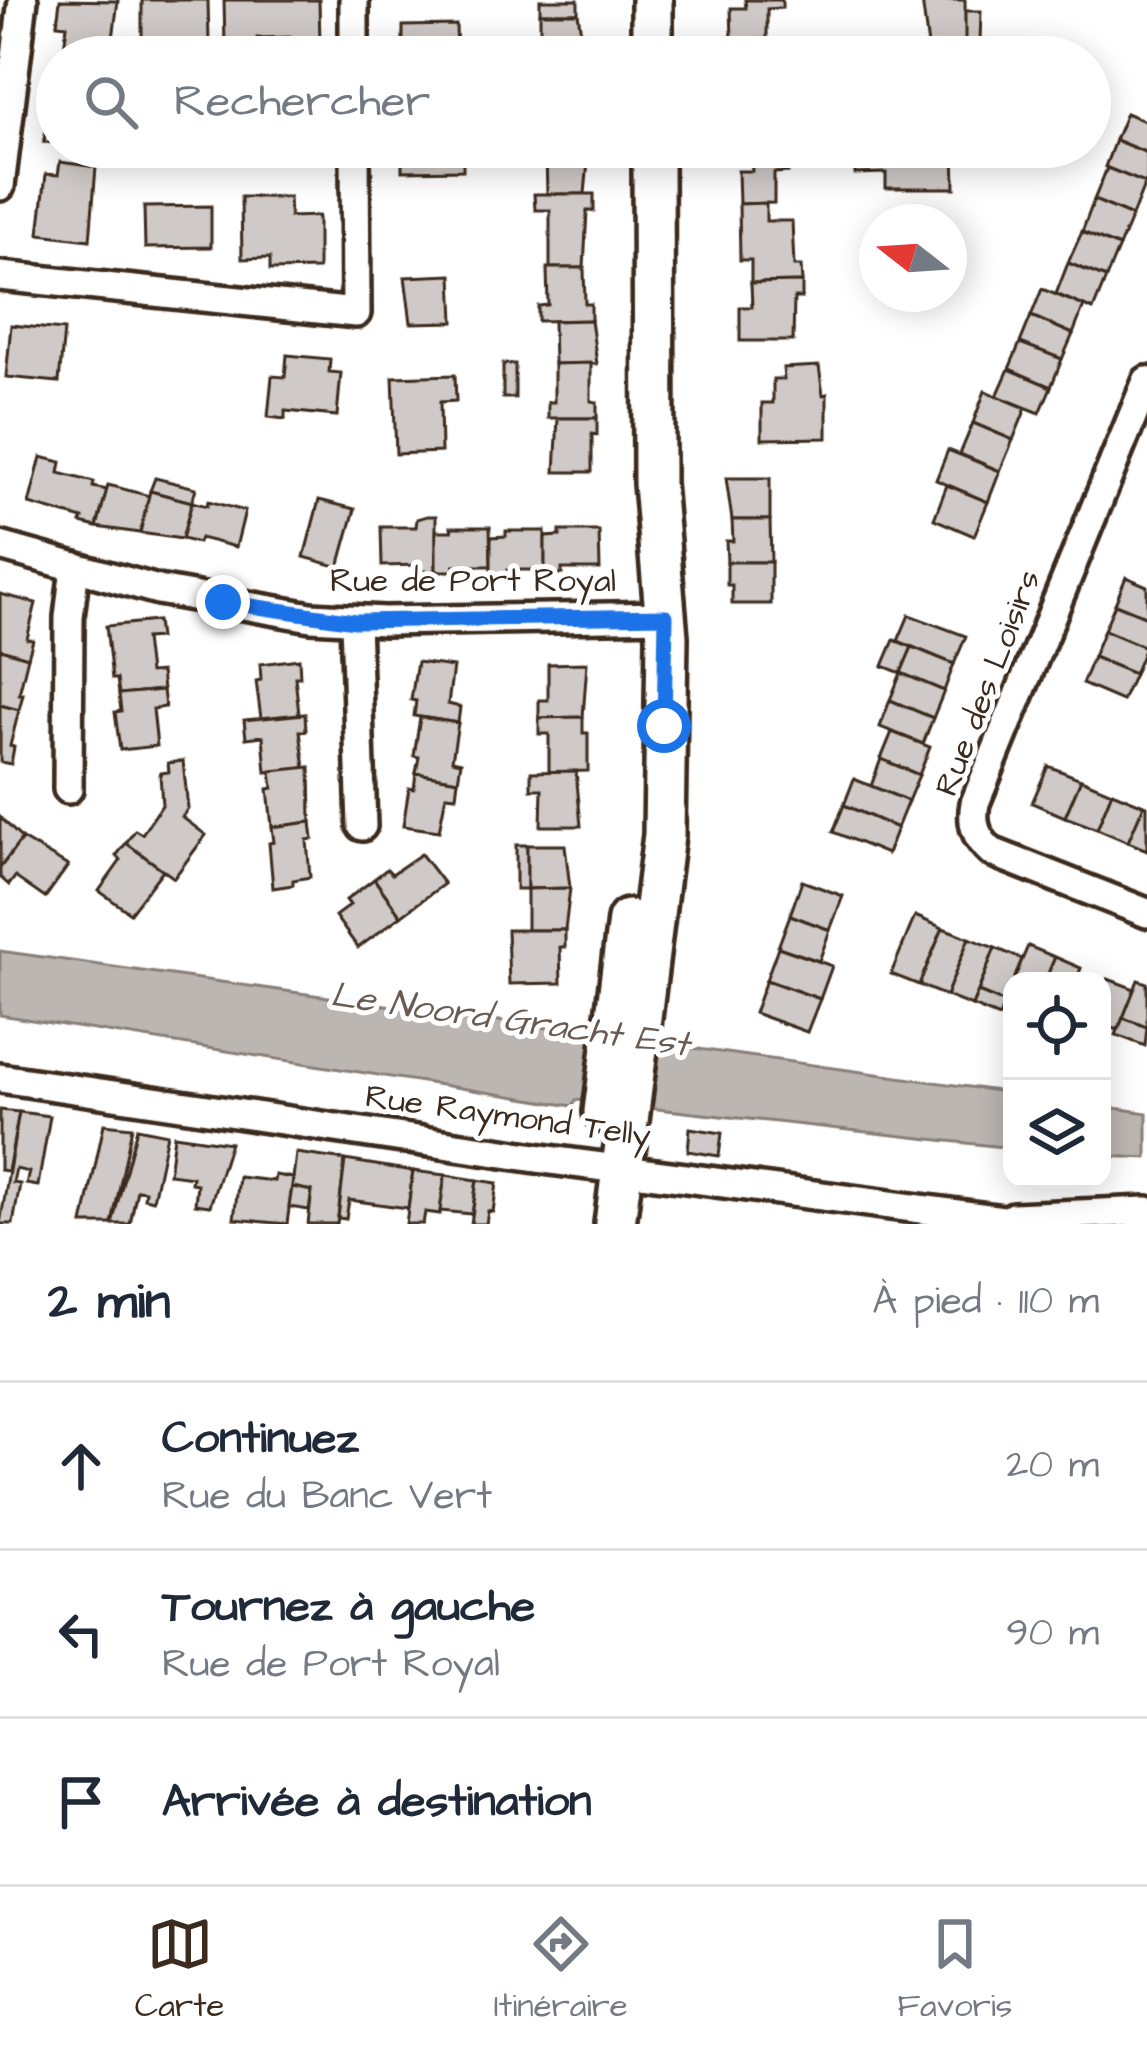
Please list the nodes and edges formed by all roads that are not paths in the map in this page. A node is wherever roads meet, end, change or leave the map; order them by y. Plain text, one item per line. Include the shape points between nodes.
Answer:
1 (23, 0) edge
2 (354, 0) edge
3 (652, 0) edge
4 (354, 36) edge
5 (652, 36) edge
6 (355, 168) edge
7 (652, 168) edge
8 (0, 186) edge
9 (0, 276) edge
10 (1147, 381) edge
11 (0, 546) edge
12 (76, 567) junction
13 (655, 616) junction
14 (355, 621) junction
15 (68, 789) dead end
16 (362, 826) dead end
17 (1147, 913) edge
18 (0, 1078) edge
19 (610, 1168) junction
20 (1147, 1211) edge
21 (1020, 1221) edge
22 (589, 1224) edge
23 (615, 1224) edge

1 - 8 street
2 - 4 street
3 - 5 street
6 - 9 street via 356,313
7 - 13 street
10 - 17 street, Rue des Loisirs via 973,818 992,852
11 - 12 street, Rue de Port Royal
12 - 14 street, Rue de Port Royal via 201,599
12 - 15 street
13 - 14 street, Rue de Port Royal
13 - 19 street via 664,835
14 - 16 street
18 - 19 street, Rue Raymond Telly
19 - 21 street, Rue Raymond Telly
19 - 22 street
19 - 23 street
20 - 21 street, Rue Raymond Telly

